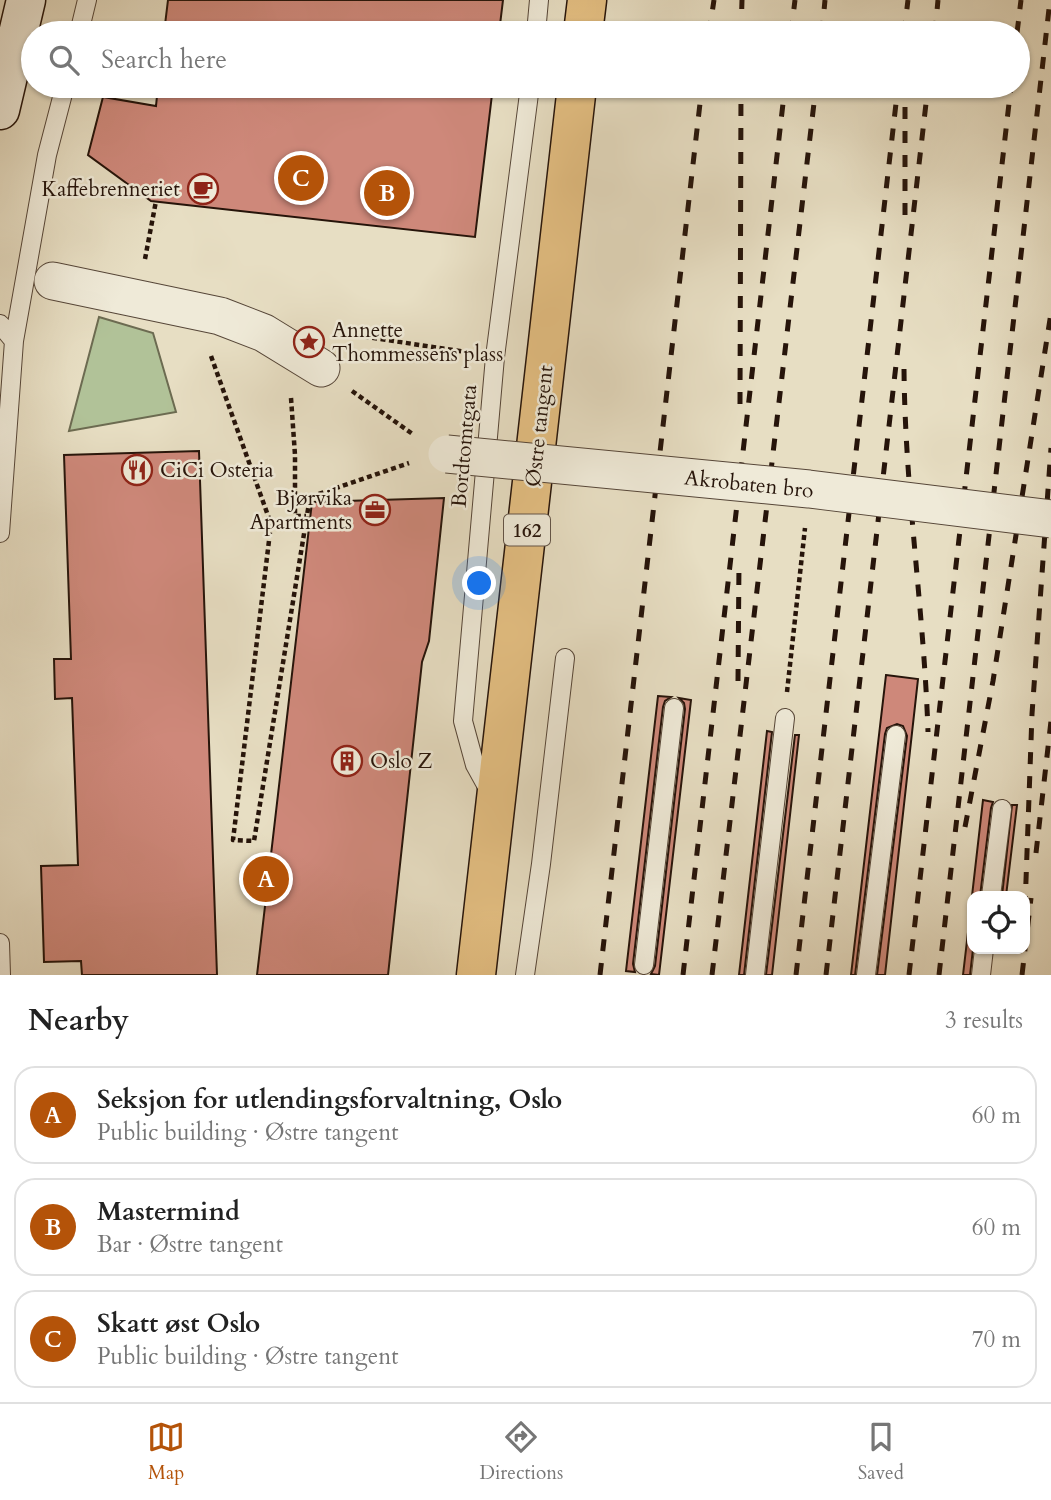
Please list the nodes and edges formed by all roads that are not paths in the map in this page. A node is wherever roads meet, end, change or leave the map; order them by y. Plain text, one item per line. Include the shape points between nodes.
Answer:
1 (26, 0) edge
2 (87, 0) edge
3 (540, 0) edge
4 (587, 0) edge
5 (21, 21) edge
6 (21, 21) edge
7 (82, 21) edge
8 (537, 21) edge
9 (584, 21) edge
10 (62, 98) edge
11 (528, 98) edge
12 (576, 98) edge
13 (0, 110) edge
14 (53, 281) dead end
15 (0, 324) edge
16 (14, 341) junction
17 (321, 368) road end
18 (438, 451) road end
19 (1051, 519) edge
20 (0, 533) edge
21 (565, 658) dead end
22 (674, 708) dead end
23 (785, 718) dead end
24 (896, 735) dead end
25 (497, 804) junction
26 (1002, 809) dead end
27 (992, 891) edge
28 (0, 943) edge
29 (983, 954) edge
30 (644, 965) dead end
31 (1, 975) edge
32 (477, 975) edge
33 (525, 975) edge
34 (755, 975) edge
35 (866, 975) edge
36 (981, 975) edge

1 - 6 street
2 - 7 lane
3 - 8 lane
4 - 9 highway
5 - 13 street
10 - 16 lane
11 - 25 lane, Bordtomtgata via 495,356 463,721 475,765
12 - 25 highway, Østre tangent / 162
14 - 17 street via 220,316 264,333
15 - 16 lane
16 - 20 lane
18 - 19 street, Akrobaten bro, bridge
21 - 33 lane
22 - 30 lane
23 - 34 lane
24 - 35 lane
25 - 32 highway, Østre tangent / 162
26 - 27 lane
28 - 31 lane
29 - 36 lane

